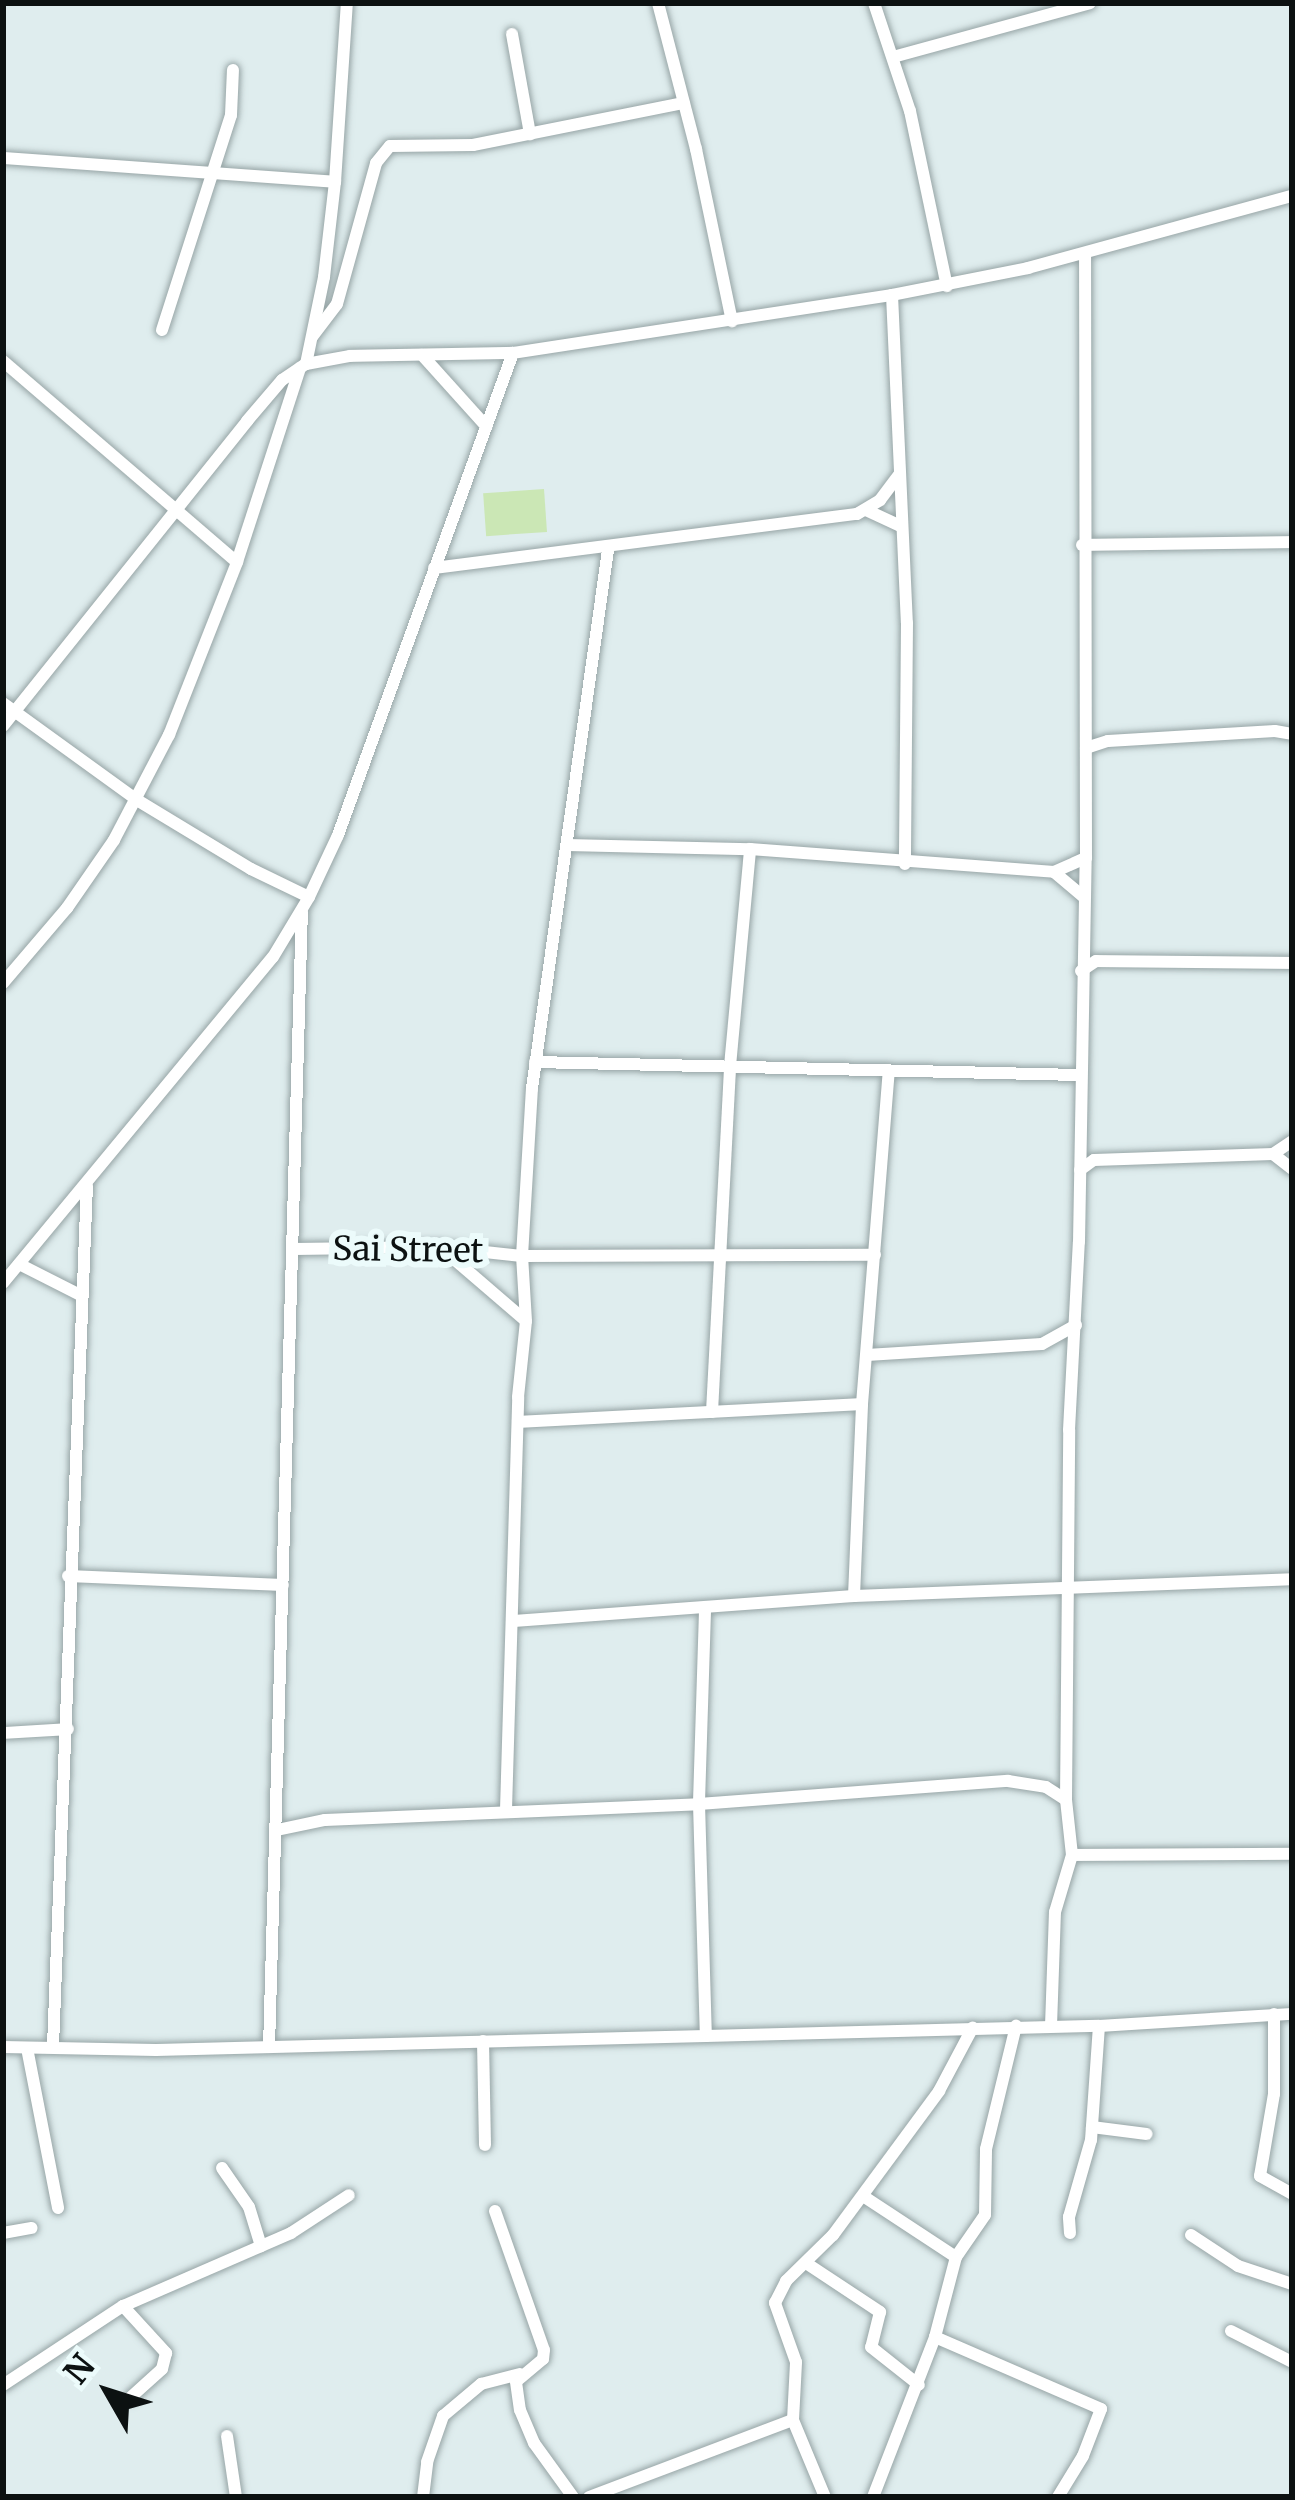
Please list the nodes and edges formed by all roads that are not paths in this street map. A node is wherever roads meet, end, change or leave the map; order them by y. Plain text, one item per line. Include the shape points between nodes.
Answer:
1 (347, 3) edge
2 (658, 3) edge
3 (874, 3) edge
4 (1090, 3) edge
5 (512, 34) dead end
6 (892, 57) junction
7 (233, 70) dead end
8 (684, 103) junction
9 (530, 134) junction
10 (3, 158) edge
11 (214, 174) junction
12 (335, 182) junction
13 (1292, 196) edge
14 (1085, 253) junction
15 (947, 286) junction
16 (892, 296) junction
17 (732, 321) junction
18 (162, 330) dead end
19 (312, 337) junction
20 (513, 352) junction
21 (421, 354) junction
22 (3, 361) edge
23 (303, 366) junction
24 (486, 426) junction
25 (899, 476) junction
26 (178, 510) junction
27 (866, 510) junction
28 (901, 526) junction
29 (1292, 542) edge
30 (1082, 545) junction
31 (608, 550) junction
32 (237, 562) junction
33 (434, 568) junction
34 (9, 708) edge
35 (3, 726) edge
36 (1292, 734) edge
37 (1087, 748) junction
38 (137, 800) junction
39 (567, 845) junction
40 (750, 849) junction
41 (1086, 858) junction
42 (905, 864) junction
43 (1054, 872) junction
44 (309, 896) junction
45 (1084, 897) junction
46 (302, 911) junction
47 (1292, 963) edge
48 (1081, 971) junction
49 (3, 983) edge
50 (535, 1062) junction
51 (730, 1066) junction
52 (889, 1071) junction
53 (1078, 1075) junction
54 (1292, 1142) edge
55 (1273, 1154) junction
56 (1292, 1169) edge
57 (1080, 1170) junction
58 (87, 1186) junction
59 (439, 1246) junction
60 (294, 1250) junction
61 (720, 1253) junction
62 (521, 1256) junction
63 (874, 1256) junction
64 (20, 1264) junction
65 (3, 1282) edge
66 (80, 1295) junction
67 (526, 1321) junction
68 (1076, 1325) junction
69 (867, 1355) junction
70 (862, 1404) junction
71 (712, 1412) junction
72 (518, 1422) junction
73 (68, 1576) junction
74 (1292, 1579) edge
75 (283, 1586) junction
76 (1072, 1590) junction
77 (854, 1596) junction
78 (705, 1611) junction
79 (513, 1622) junction
80 (68, 1730) junction
81 (3, 1733) edge
82 (1066, 1799) junction
83 (699, 1804) junction
84 (506, 1810) junction
85 (277, 1830) junction
86 (1292, 1854) edge
87 (1072, 1855) junction
88 (1274, 2014) junction
89 (1292, 2014) edge
90 (1016, 2026) junction
91 (1051, 2026) junction
92 (1099, 2026) junction
93 (973, 2027) junction
94 (706, 2036) junction
95 (483, 2041) junction
96 (53, 2046) junction
97 (3, 2047) edge
98 (269, 2047) junction
99 (27, 2048) junction
100 (1092, 2127) junction
101 (1148, 2134) dead end
102 (485, 2145) dead end
103 (222, 2168) dead end
104 (1292, 2194) edge
105 (349, 2195) dead end
106 (863, 2196) junction
107 (58, 2208) dead end
108 (495, 2211) dead end
109 (32, 2228) dead end
110 (3, 2233) edge
111 (1070, 2233) dead end
112 (1191, 2235) dead end
113 (261, 2246) junction
114 (956, 2257) junction
115 (806, 2263) junction
116 (1292, 2284) edge
117 (123, 2306) junction
118 (1231, 2331) dead end
119 (935, 2337) junction
120 (1292, 2362) edge
121 (520, 2374) junction
122 (3, 2385) edge
123 (919, 2385) junction
124 (131, 2398) dead end
125 (793, 2420) junction
126 (227, 2436) dead end
127 (236, 2497) edge
128 (423, 2497) edge
129 (573, 2497) edge
130 (589, 2497) edge
131 (825, 2497) edge
132 (873, 2497) edge
133 (1058, 2497) edge

1 - 12 street
2 - 8 street
3 - 6 street
4 - 6 street
5 - 9 street
6 - 15 street
7 - 11 street via 233,107
8 - 9 street
8 - 17 street
9 - 19 street via 473,145 402,143 383,152 337,304
10 - 11 street
11 - 12 street
11 - 18 street
12 - 19 street
13 - 14 street
14 - 15 street
14 - 30 street
15 - 16 street
16 - 17 street
16 - 25 street
17 - 20 street
19 - 23 street
20 - 21 street
20 - 24 street
21 - 23 street
21 - 24 street
22 - 26 street
23 - 26 street via 270,393
23 - 32 street
24 - 33 street
25 - 27 street
25 - 28 street
26 - 32 street
26 - 34 street
27 - 28 street
27 - 31 street
28 - 42 street
29 - 30 street
30 - 37 street
31 - 33 street
31 - 39 street
32 - 38 street
33 - 44 street
34 - 35 street
34 - 38 street
36 - 37 street
37 - 41 street
38 - 44 street
38 - 49 street via 68,908
39 - 40 street
39 - 50 street
40 - 42 street
40 - 51 street
41 - 43 street
41 - 45 street
42 - 43 street
43 - 45 street
44 - 46 street
45 - 48 street
46 - 58 street
46 - 60 street
47 - 48 street via 1096,961
48 - 53 street
50 - 51 street
50 - 62 street
51 - 52 street
51 - 61 street
52 - 53 street
52 - 63 street
53 - 57 street
54 - 55 street
55 - 56 street
55 - 57 street via 1094,1160
57 - 68 street
58 - 64 street
58 - 66 street
59 - 60 street, Sai Street
59 - 62 street, Sai Street
59 - 67 street
60 - 75 street
61 - 62 street, Sai Street
61 - 63 street, Sai Street
61 - 71 street
62 - 67 street
63 - 69 street
64 - 65 street
64 - 66 street
66 - 73 street
67 - 72 street
68 - 69 street via 1042,1345
68 - 76 street
69 - 70 street
70 - 71 street
70 - 77 street
71 - 72 street
72 - 79 street
73 - 75 street
73 - 80 street
74 - 76 street
75 - 85 street
76 - 77 street
76 - 82 street
77 - 78 street
78 - 79 street
78 - 83 street
79 - 84 street
80 - 81 street
80 - 96 street
82 - 83 street via 1008,1781
82 - 87 street
83 - 84 street
83 - 94 street
84 - 85 street
85 - 98 street
86 - 87 street
87 - 91 street via 1055,1912
88 - 89 street
88 - 92 street
88 - 104 street via 1276,2071 1260,2176
90 - 91 street
90 - 93 street
90 - 114 street via 986,2149 989,2201
91 - 92 street
92 - 100 street
93 - 94 street
93 - 106 street via 939,2091
94 - 95 street
95 - 98 street
95 - 102 street
96 - 98 street
96 - 99 street
97 - 99 street
99 - 107 street
100 - 101 street
100 - 111 street
103 - 113 street via 249,2207
105 - 113 street
106 - 114 street
106 - 115 street
108 - 121 street via 544,2350
109 - 110 street
112 - 116 street via 1238,2266
113 - 117 street
114 - 119 street
115 - 123 street via 880,2312 871,2347
115 - 125 street via 775,2303 796,2362
117 - 122 street
117 - 124 street via 166,2353 162,2369
118 - 120 street
119 - 123 street
119 - 133 street via 1101,2409
121 - 128 street via 481,2384 442,2416
121 - 129 street via 515,2390 525,2427
123 - 132 street
125 - 130 street
125 - 131 street
126 - 127 street

